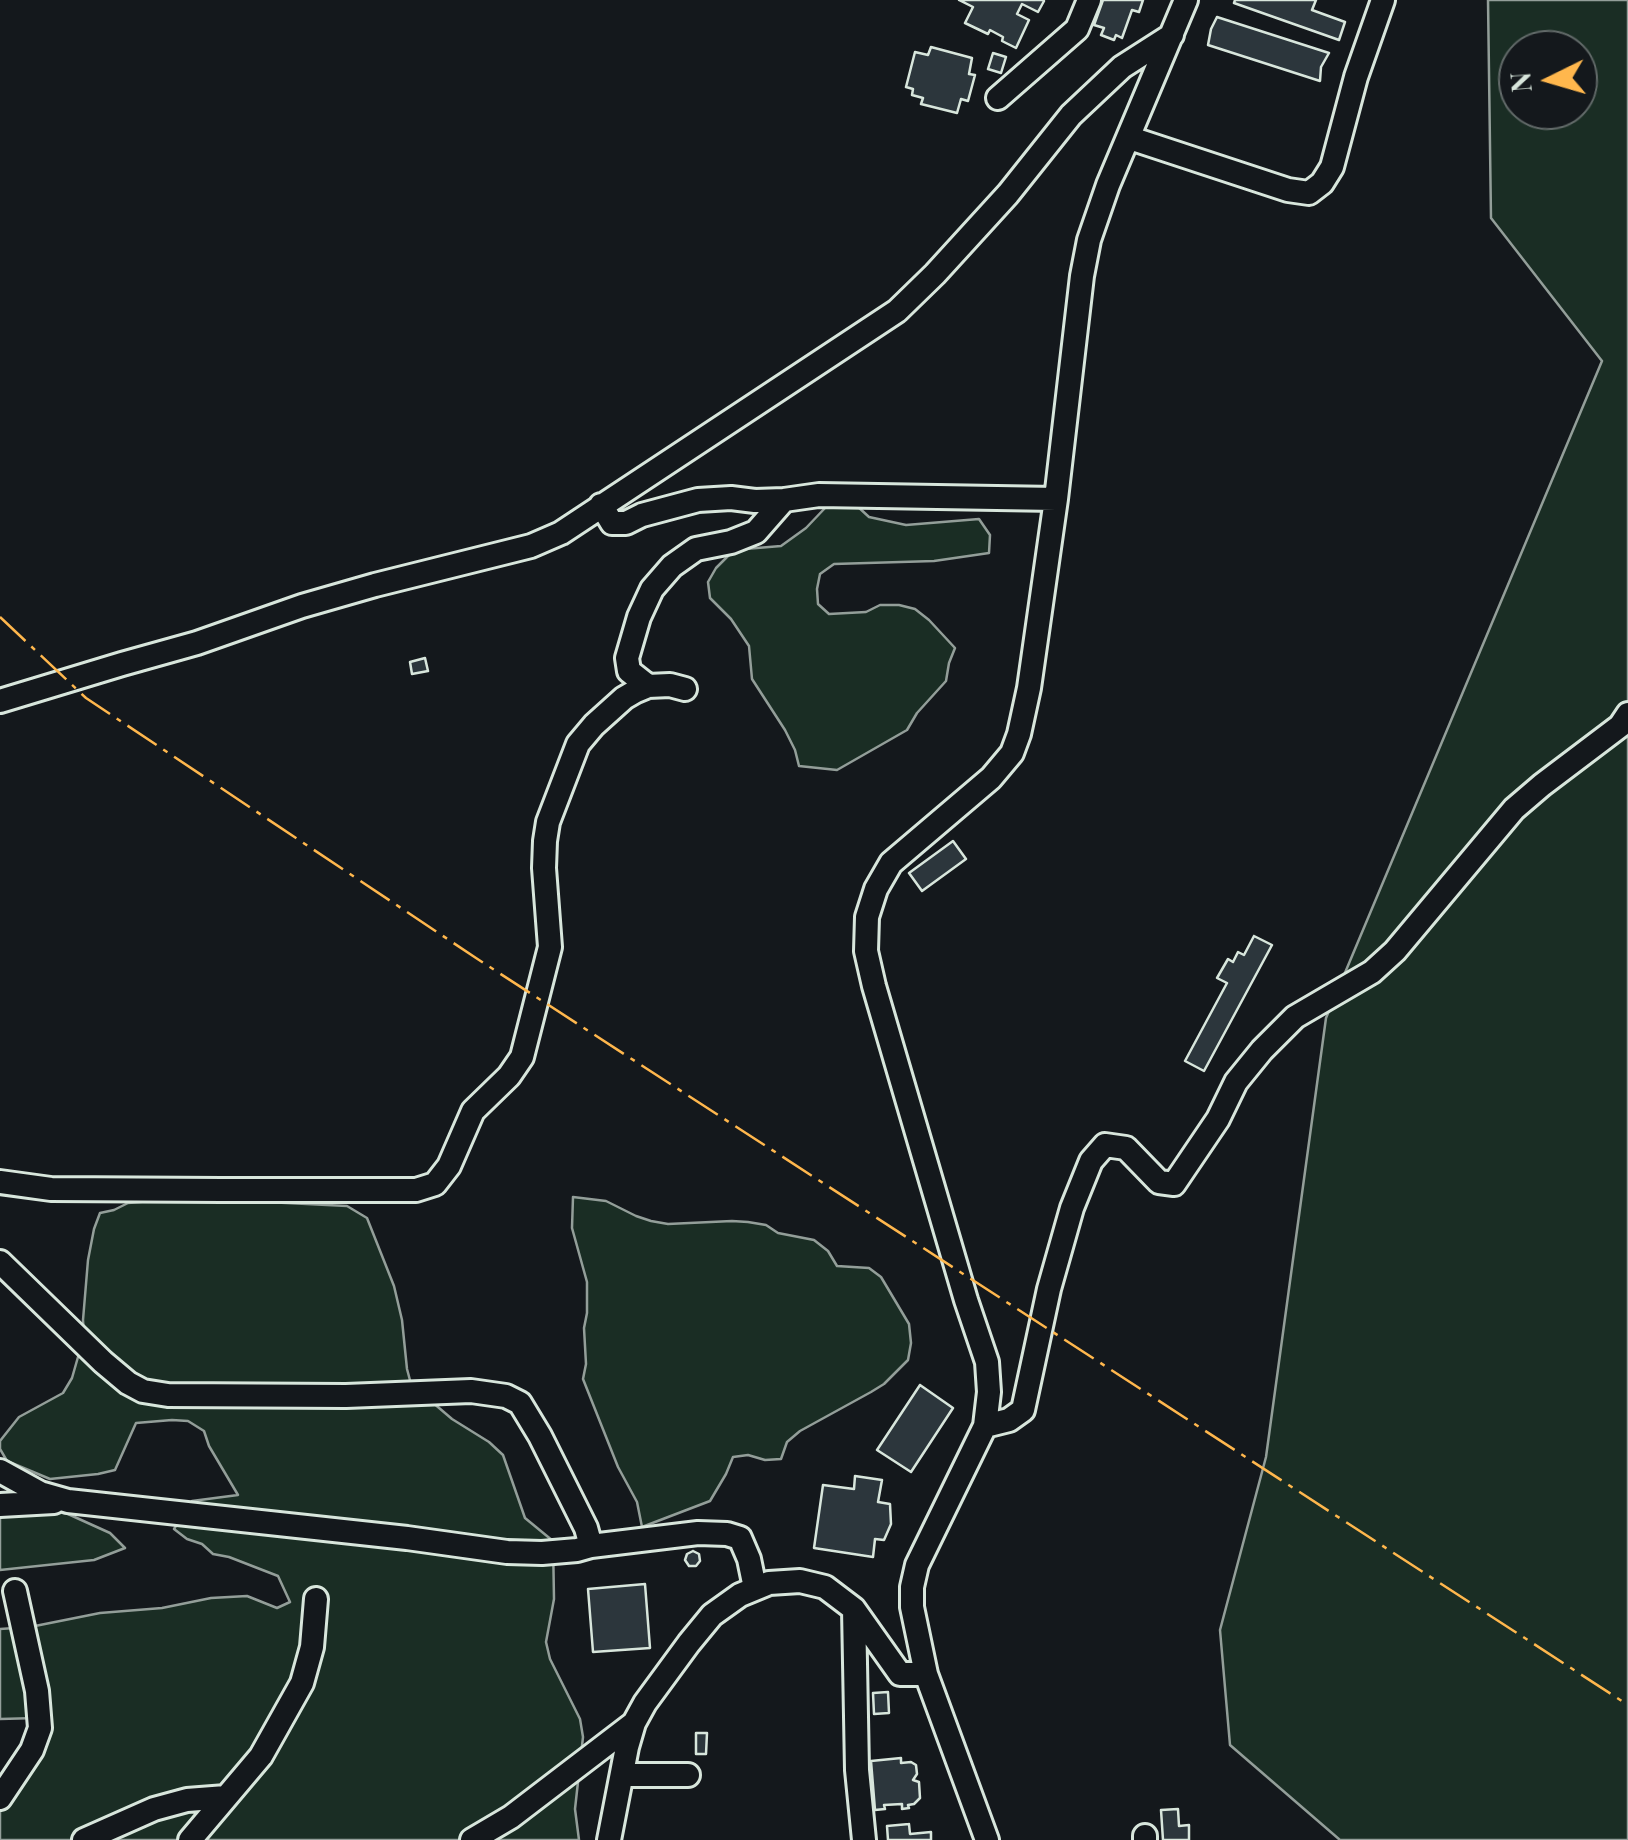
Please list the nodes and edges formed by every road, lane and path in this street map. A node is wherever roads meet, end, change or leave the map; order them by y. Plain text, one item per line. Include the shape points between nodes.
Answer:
1 (1089, 0) edge
2 (1186, 0) edge
3 (1383, 0) edge
4 (1172, 35) junction
5 (998, 98) dead end
6 (1130, 138) junction
7 (1056, 499) junction
8 (784, 500) junction
9 (600, 506) junction
10 (648, 686) junction
11 (685, 689) dead end
12 (0, 701) edge
13 (1628, 714) edge
14 (0, 1182) edge
15 (0, 1262) edge
16 (985, 1426) junction
17 (0, 1471) edge
18 (68, 1501) junction
19 (0, 1505) edge
20 (591, 1546) junction
21 (755, 1588) junction
22 (15, 1591) dead end
23 (316, 1599) dead end
24 (854, 1609) junction
25 (926, 1674) junction
26 (634, 1724) junction
27 (623, 1775) junction
28 (688, 1775) dead end
29 (226, 1797) junction
30 (0, 1798) edge
31 (84, 1840) edge
32 (190, 1840) edge
33 (472, 1840) edge
34 (610, 1840) edge
35 (864, 1840) edge
36 (987, 1840) edge

1 - 5 street via 1077,29
2 - 4 street
3 - 6 street via 1332,166 1309,193
4 - 6 street
4 - 9 street via 1122,67 1071,115 1008,194 897,311
6 - 7 street via 1089,240
7 - 8 street
7 - 16 street via 1030,688 1012,753 891,863 867,917 874,986 987,1362
8 - 9 street via 698,500 612,523
8 - 10 street via 756,532 696,549 652,588 627,658 629,671
9 - 12 street via 531,546 302,606
10 - 11 street
10 - 14 street via 624,698 578,744 546,832 550,947 522,1057 473,1111 436,1184 416,1190 222,1190 51,1189
13 - 16 street via 1514,809 1396,951 1294,1017 1236,1082 1174,1184 1160,1182 1126,1148 1105,1145 1090,1161 1049,1289 1022,1410
15 - 20 street via 143,1392 506,1396 520,1403 540,1436
16 - 25 street via 917,1565 912,1607
17 - 18 street
18 - 19 street
18 - 20 street via 507,1552
20 - 21 street via 727,1534 740,1538
21 - 24 street via 800,1581 825,1586
21 - 26 street via 712,1616
22 - 30 street via 40,1728
23 - 29 street via 302,1683 260,1756
24 - 25 street via 900,1674
24 - 35 street
25 - 36 street
26 - 27 street
26 - 33 street
27 - 28 street
27 - 34 street
29 - 31 street via 154,1809
29 - 32 street

